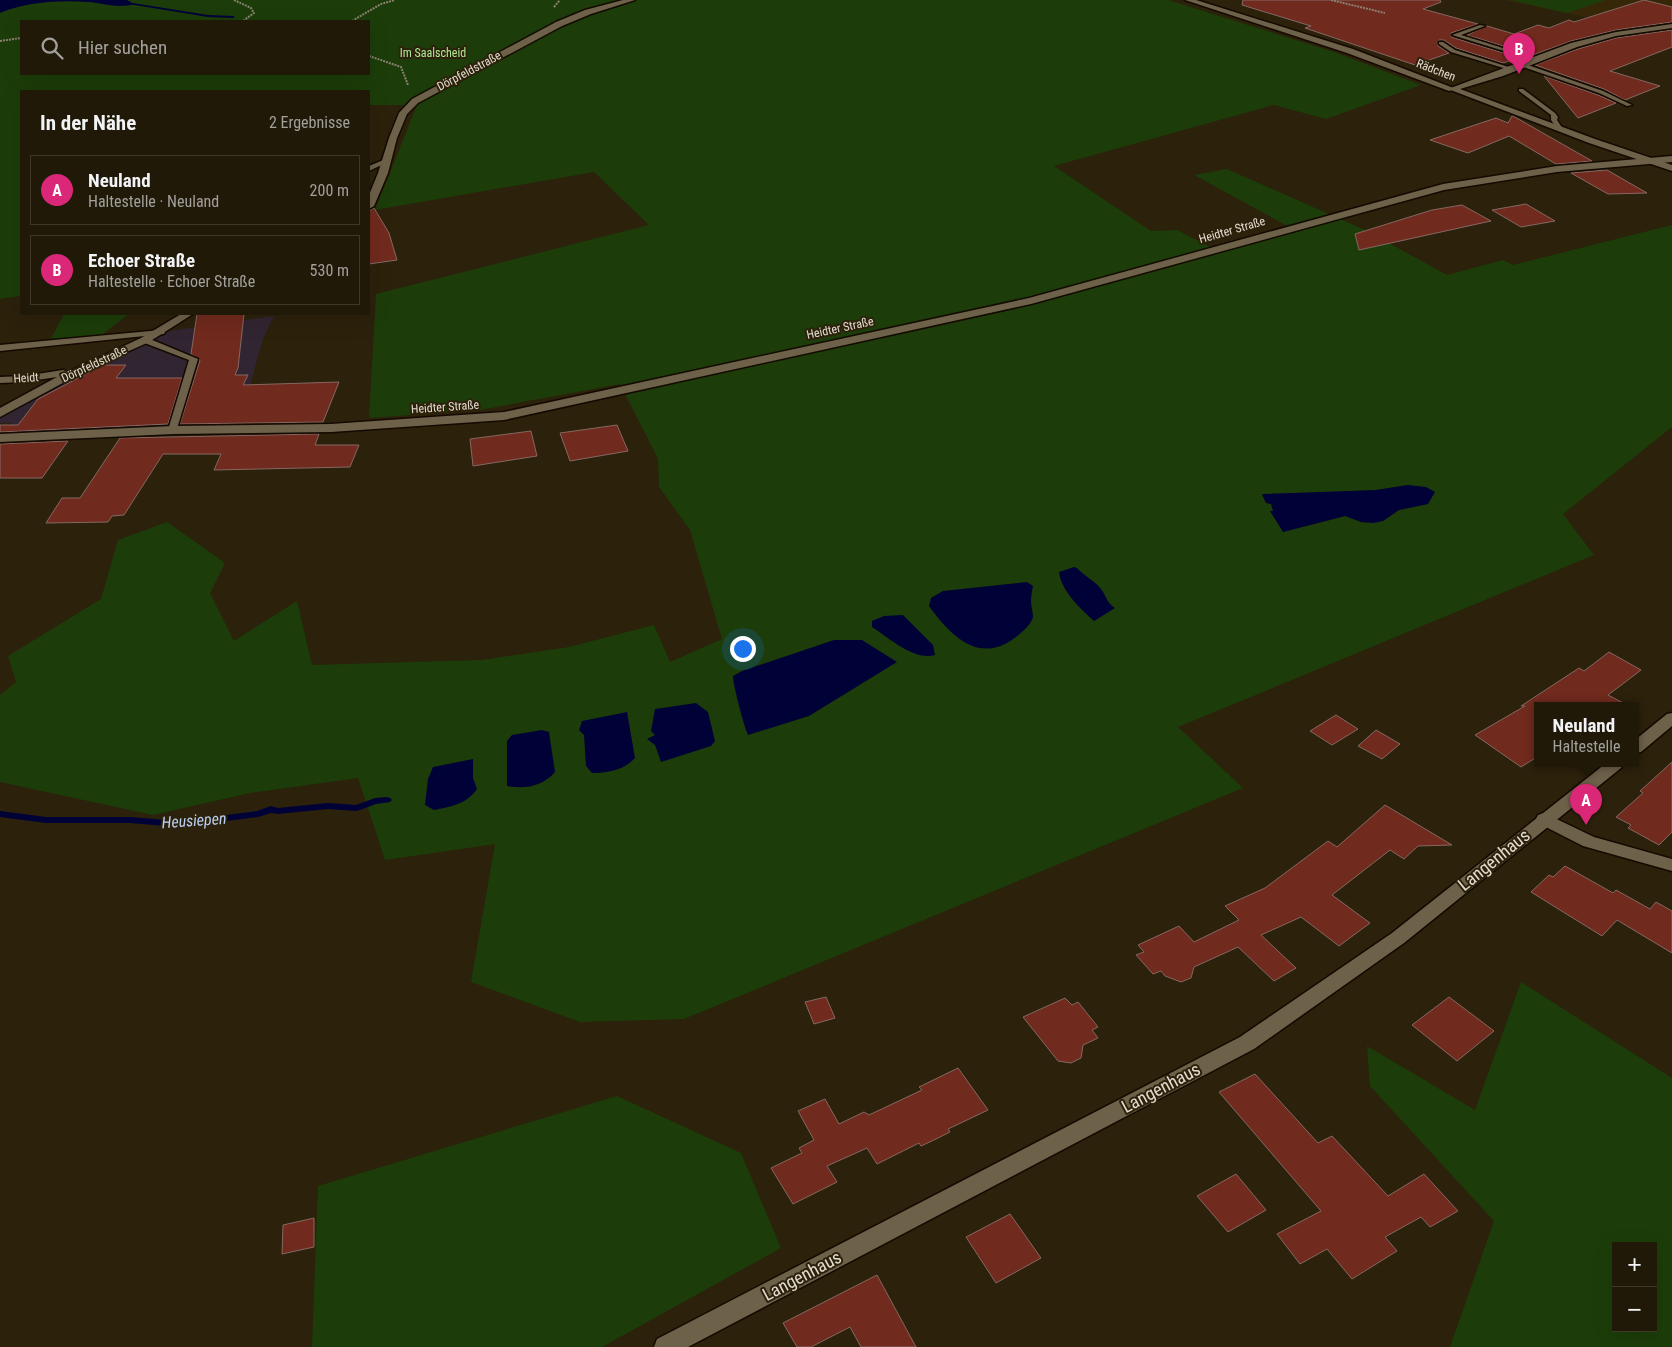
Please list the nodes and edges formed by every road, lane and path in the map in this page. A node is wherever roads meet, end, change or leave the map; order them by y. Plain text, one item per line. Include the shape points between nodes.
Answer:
1 (234, 0) edge
2 (393, 0) edge
3 (631, 0) edge
4 (1189, 0) edge
5 (1331, 0) edge
6 (1385, 13) dead end
7 (244, 20) edge
8 (354, 20) edge
9 (1482, 26) dead end
10 (1672, 26) edge
11 (20, 38) edge
12 (0, 41) edge
13 (1441, 43) dead end
14 (370, 56) edge
15 (1535, 59) junction
16 (1522, 65) junction
17 (1512, 69) junction
18 (1452, 89) junction
19 (1521, 90) dead end
20 (415, 101) junction
21 (1629, 105) dead end
22 (1560, 129) junction
23 (1672, 159) edge
24 (388, 160) junction
25 (1650, 161) junction
26 (1672, 168) edge
27 (370, 169) edge
28 (370, 204) edge
29 (186, 315) edge
30 (161, 332) junction
31 (146, 340) junction
32 (0, 348) edge
33 (81, 369) junction
34 (0, 380) edge
35 (0, 413) edge
36 (173, 430) junction
37 (0, 438) edge
38 (1672, 718) edge
39 (1639, 745) edge
40 (1611, 767) edge
41 (1544, 819) junction
42 (1672, 865) edge
43 (665, 1347) edge

1 - 7 path via 251,8 254,13
2 - 8 path
3 - 20 street, Dörpfeldstraße via 559,24
4 - 18 street, Rädchen via 1350,51
5 - 6 path
9 - 15 lane via 1455,36
10 - 15 street via 1616,34
11 - 12 path
13 - 17 lane via 1453,51
14 - 20 path via 401,67
15 - 16 street
16 - 17 street
16 - 21 lane
17 - 18 street
18 - 22 street, Rädchen
19 - 22 lane via 1553,114
20 - 24 street, Dörpfeldstraße via 403,114
22 - 25 street, Rädchen
23 - 25 street, Heidter Straße
24 - 27 lane
24 - 28 street, Dörpfeldstraße
25 - 26 street, Rädchen
25 - 36 street, Heidter Straße via 1489,178 1443,187 1031,301 504,416 331,428
29 - 30 street, Dörpfeldstraße
30 - 31 street, Dörpfeldstraße
30 - 32 lane
31 - 33 street, Dörpfeldstraße
31 - 36 lane via 194,359
33 - 34 street, Heidt via 47,377
33 - 35 street, Dörpfeldstraße
36 - 37 street, Heidter Straße
38 - 39 street
40 - 41 street, Langenhaus
41 - 42 street via 1589,842
41 - 43 street, Langenhaus via 1398,938 1247,1043

